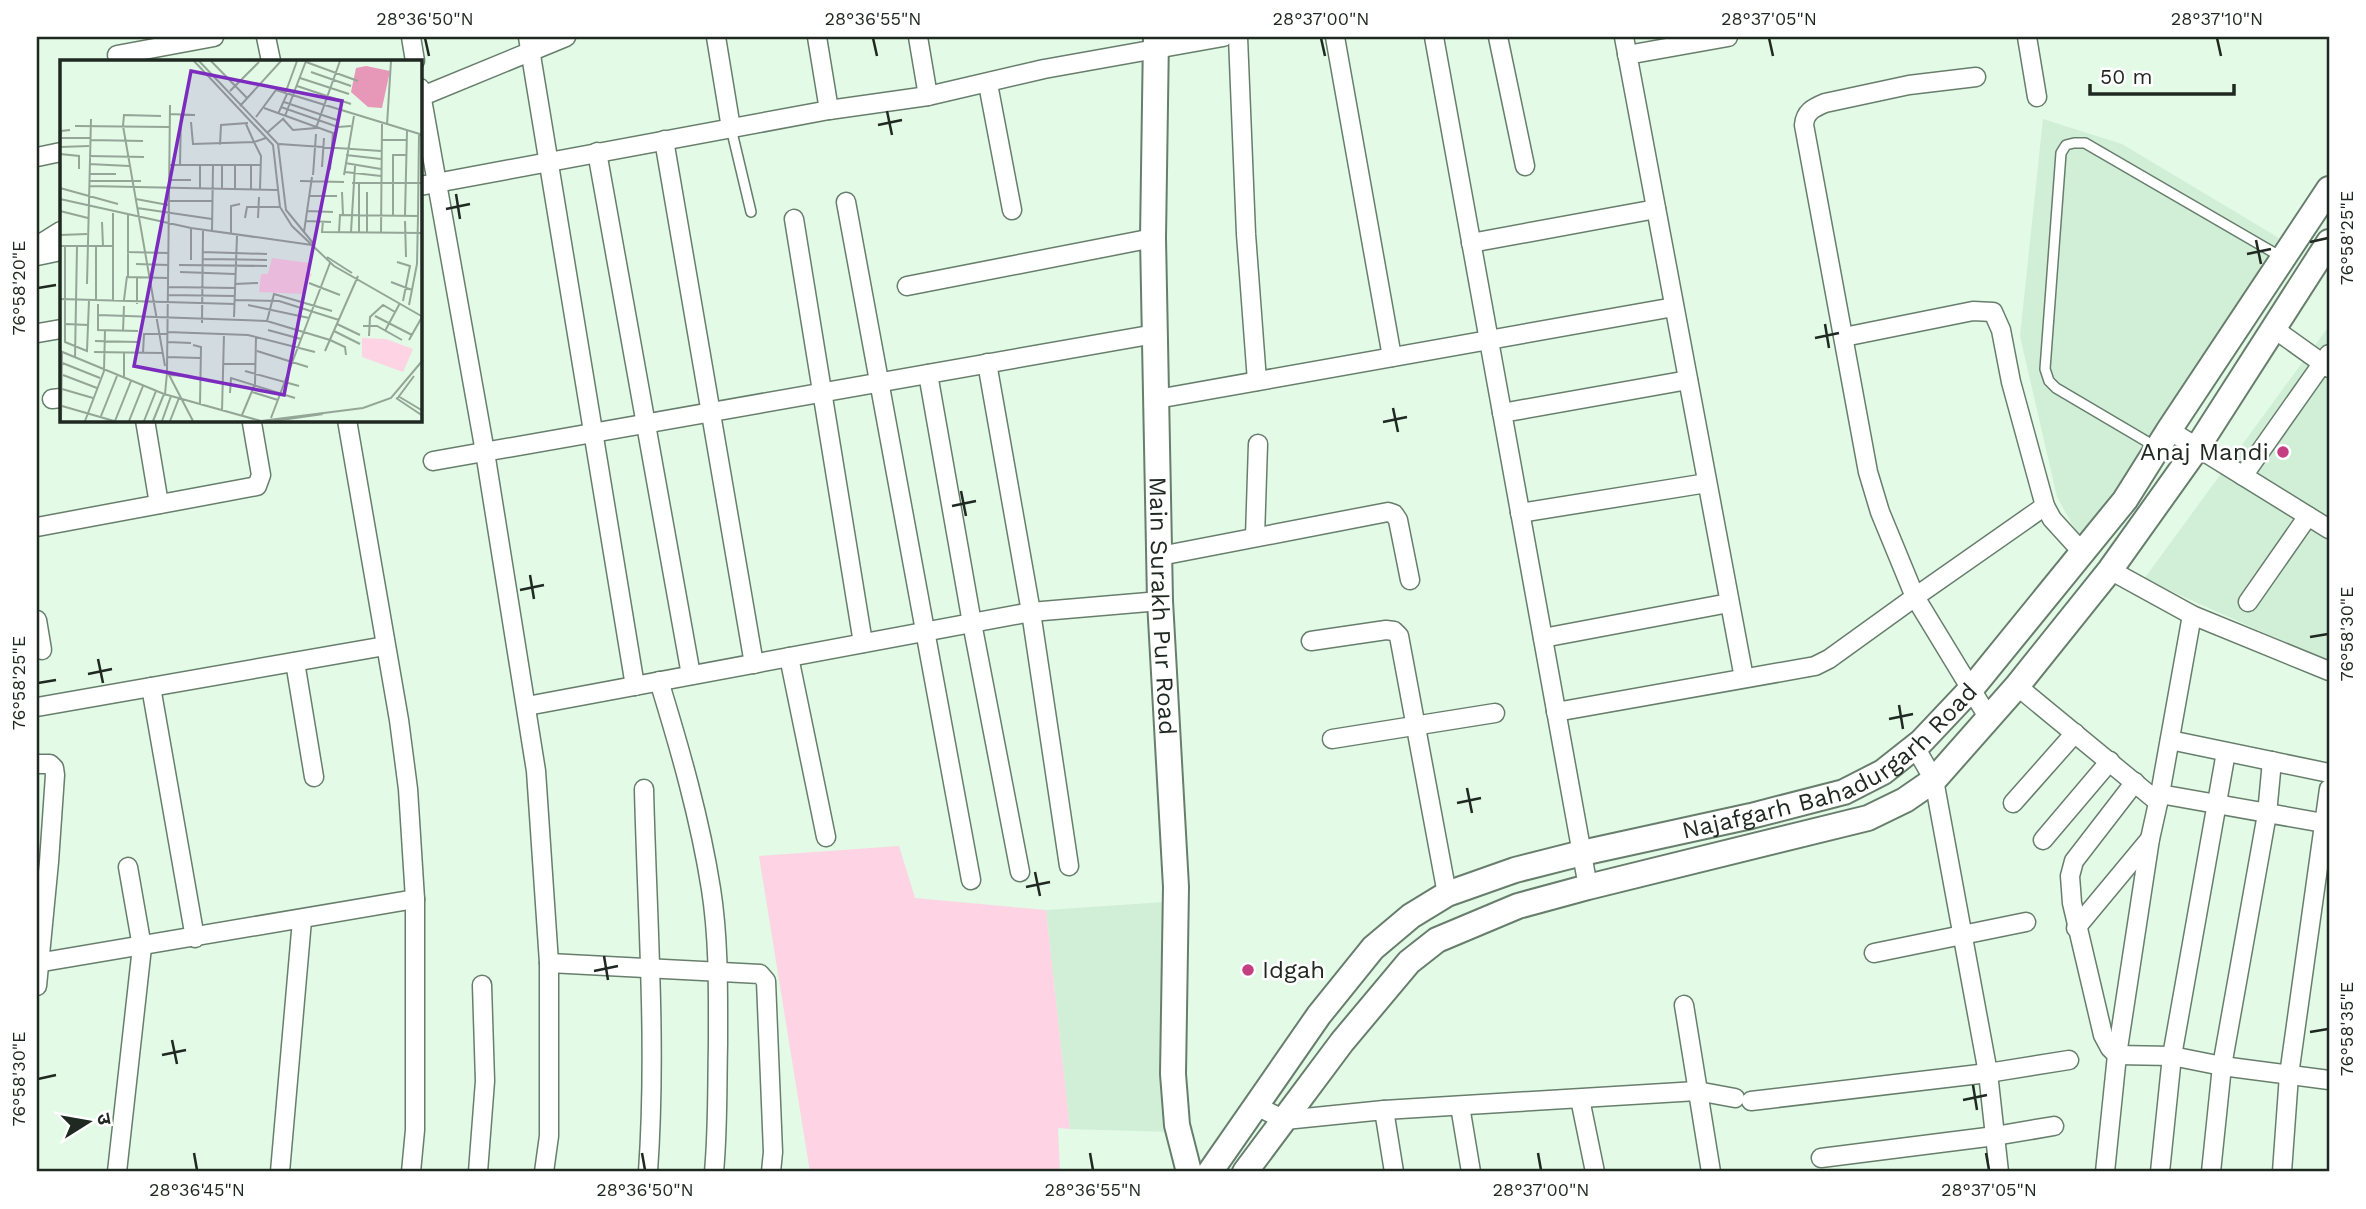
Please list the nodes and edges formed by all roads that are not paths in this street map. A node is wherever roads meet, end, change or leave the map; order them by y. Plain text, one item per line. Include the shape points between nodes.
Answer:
1 (214, 37) edge
2 (266, 37) edge
3 (411, 37) edge
4 (566, 37) edge
5 (716, 37) edge
6 (817, 37) edge
7 (918, 37) edge
8 (1223, 37) edge
9 (1238, 37) edge
10 (1335, 37) edge
11 (1434, 37) edge
12 (1498, 37) edge
13 (1624, 37) edge
14 (1728, 37) edge
15 (2027, 37) edge
16 (529, 43) edge
17 (1156, 43) edge
18 (116, 51) edge
19 (1627, 55) junction
20 (271, 60) edge
21 (415, 60) edge
22 (1976, 77) dead end
23 (988, 84) junction
24 (422, 94) edge
25 (928, 96) junction
26 (2037, 97) dead end
27 (422, 107) edge
28 (829, 110) junction
29 (731, 128) junction
30 (664, 140) junction
31 (60, 152) edge
32 (597, 152) junction
33 (37, 157) edge
34 (548, 161) junction
35 (1525, 166) dead end
36 (428, 185) edge
37 (2329, 189) edge
38 (846, 202) dead end
39 (1012, 209) dead end
40 (1656, 209) junction
41 (751, 212) dead end
42 (794, 219) dead end
43 (60, 231) edge
44 (1153, 238) junction
45 (2329, 242) edge
46 (1471, 243) junction
47 (37, 246) edge
48 (60, 251) edge
49 (37, 256) edge
50 (2283, 258) junction
51 (907, 286) dead end
52 (1674, 307) junction
53 (2273, 328) junction
54 (60, 329) edge
55 (38, 333) edge
56 (1155, 334) junction
57 (1844, 337) junction
58 (1489, 340) junction
59 (1392, 357) junction
60 (2327, 362) edge
61 (988, 363) junction
62 (928, 374) junction
63 (1688, 380) junction
64 (1257, 381) junction
65 (880, 382) junction
66 (822, 392) junction
67 (1157, 399) junction
68 (711, 412) junction
69 (1502, 413) junction
70 (145, 422) edge
71 (347, 422) edge
72 (252, 423) dead end
73 (646, 424) junction
74 (593, 433) junction
75 (2163, 439) junction
76 (1258, 444) dead end
77 (2197, 448) junction
78 (485, 452) junction
79 (433, 461) dead end
80 (2243, 476) junction
81 (1707, 483) junction
82 (159, 505) junction
83 (2045, 506) junction
84 (1520, 513) junction
85 (2308, 516) junction
86 (37, 527) edge
87 (2329, 529) edge
88 (1255, 537) junction
89 (2083, 553) junction
90 (1160, 556) junction
91 (2110, 570) junction
92 (1410, 580) dead end
93 (1915, 597) junction
94 (1160, 601) junction
95 (2248, 602) dead end
96 (1729, 603) junction
97 (1031, 612) junction
98 (2192, 615) junction
99 (37, 620) edge
100 (972, 623) junction
101 (925, 632) junction
102 (1543, 638) junction
103 (1311, 641) dead end
104 (863, 643) junction
105 (385, 646) junction
106 (42, 650) dead end
107 (789, 657) junction
108 (295, 663) junction
109 (754, 664) junction
110 (2329, 671) edge
111 (691, 675) junction
112 (1744, 678) junction
113 (659, 681) junction
114 (635, 685) junction
115 (2017, 686) junction
116 (151, 687) junction
117 (1972, 688) junction
118 (527, 706) junction
119 (37, 707) edge
120 (1556, 712) junction
121 (1496, 713) dead end
122 (1988, 717) junction
123 (1416, 726) junction
124 (2075, 733) junction
125 (1332, 740) dead end
126 (2170, 740) junction
127 (1914, 747) junction
128 (2226, 752) junction
129 (2110, 761) junction
130 (2272, 761) junction
131 (37, 764) edge
132 (2329, 773) edge
133 (314, 777) dead end
134 (1934, 780) junction
135 (2135, 782) junction
136 (644, 789) dead end
137 (2329, 789) edge
138 (2159, 798) junction
139 (2013, 803) dead end
140 (2217, 806) junction
141 (2267, 814) junction
142 (2327, 824) edge
143 (826, 837) dead end
144 (2150, 839) junction
145 (2043, 840) dead end
146 (1582, 853) junction
147 (1069, 866) dead end
148 (128, 867) dead end
149 (1020, 872) dead end
150 (971, 880) dead end
151 (1588, 887) junction
152 (1447, 894) junction
153 (415, 899) junction
154 (302, 920) junction
155 (2026, 922) dead end
156 (2077, 928) junction
157 (1963, 935) junction
158 (195, 938) junction
159 (142, 947) junction
160 (1874, 953) dead end
161 (549, 963) junction
162 (38, 964) edge
163 (651, 968) junction
164 (717, 971) junction
165 (482, 985) dead end
166 (37, 986) edge
167 (1684, 1005) dead end
168 (2117, 1055) junction
169 (2172, 1056) junction
170 (2069, 1060) dead end
171 (2222, 1066) junction
172 (1988, 1073) junction
173 (2289, 1075) junction
174 (2329, 1080) edge
175 (1697, 1091) junction
176 (1580, 1099) junction
177 (1256, 1106) junction
178 (1460, 1106) junction
179 (1384, 1110) junction
180 (1285, 1120) junction
181 (2054, 1126) dead end
182 (1995, 1136) junction
183 (1821, 1158) dead end
184 (117, 1172) edge
185 (280, 1172) edge
186 (411, 1172) edge
187 (478, 1172) edge
188 (544, 1172) edge
189 (648, 1172) edge
190 (715, 1172) edge
191 (771, 1172) edge
192 (1189, 1172) edge
193 (1210, 1172) edge
194 (1245, 1172) edge
195 (1394, 1172) edge
196 (1471, 1172) edge
197 (1595, 1172) edge
198 (1711, 1172) edge
199 (1999, 1172) edge
200 (2105, 1172) edge
201 (2160, 1172) edge
202 (2211, 1172) edge
203 (2282, 1172) edge

1 - 18 street
2 - 20 street
3 - 21 street
4 - 16 street
5 - 29 street
6 - 28 street
7 - 25 street
8 - 17 street
9 - 64 street
10 - 59 street
11 - 46 street
12 - 35 street
13 - 19 street
14 - 19 street
15 - 26 street
16 - 24 street
16 - 34 street
17 - 23 street
17 - 44 main road, Main Surakh Pur Road
19 - 40 street
22 - 57 street via 1825,103 1805,117
23 - 25 street
23 - 39 street
25 - 28 street
27 - 36 street
28 - 29 street
29 - 30 street
29 - 41 lane
30 - 32 street
30 - 68 street
31 - 33 street
32 - 34 street
32 - 73 street
34 - 36 street
34 - 74 street
36 - 78 street
37 - 50 main road, Najafgarh Bahadurgarh Road
38 - 65 street
40 - 46 street
40 - 52 street
42 - 66 street
43 - 47 street
44 - 51 street
44 - 56 main road, Main Surakh Pur Road
45 - 53 main road, Najafgarh Bahadurgarh Road
46 - 58 street
48 - 49 street
50 - 75 main road, Najafgarh Bahadurgarh Road
50 - 75 lane via 2085,144 2066,145 2061,153 2045,369 2056,388
52 - 58 street
52 - 63 street
53 - 60 street
53 - 77 main road, Najafgarh Bahadurgarh Road
54 - 55 street
56 - 61 street
56 - 67 main road, Main Surakh Pur Road
57 - 83 street via 1973,311 1993,312
57 - 93 street via 1868,472
58 - 59 street
58 - 69 street
59 - 64 street
60 - 80 street
61 - 62 street
61 - 97 street
62 - 65 street
62 - 100 street
63 - 69 street
63 - 81 street
64 - 67 street
65 - 66 street
65 - 101 street
66 - 68 street
66 - 104 street
67 - 90 main road, Main Surakh Pur Road
68 - 73 street
68 - 109 street
69 - 84 street
70 - 82 street
71 - 105 street
72 - 82 street via 261,475 257,486
73 - 74 street
73 - 111 street
74 - 78 street
74 - 114 street
75 - 77 street
75 - 89 main road, Najafgarh Bahadurgarh Road via 2125,500
76 - 88 street
77 - 80 street
77 - 91 main road, Najafgarh Bahadurgarh Road
78 - 79 street
78 - 118 street
80 - 85 street
81 - 84 street
81 - 96 street
82 - 86 street
83 - 89 street
83 - 93 street
84 - 102 street
85 - 87 street
85 - 95 street
88 - 90 street
88 - 92 street via 1388,512 1398,520
89 - 117 main road, Najafgarh Bahadurgarh Road
90 - 94 main road, Main Surakh Pur Road
91 - 98 street
91 - 115 main road, Najafgarh Bahadurgarh Road
93 - 112 street via 1815,666
93 - 117 street
94 - 97 street
94 - 192 main road, Main Surakh Pur Road via 1176,887 1173,1074 1177,1125
96 - 102 street
96 - 112 street
97 - 100 street
97 - 147 street
98 - 110 street
98 - 126 street
99 - 106 street
100 - 101 street
100 - 149 street
101 - 104 street
101 - 150 street
102 - 120 street
103 - 123 street via 1394,631 1399,636
104 - 107 street
105 - 108 street
105 - 153 street via 408,789
107 - 109 street
107 - 143 street
108 - 116 street
108 - 133 street
109 - 111 street
111 - 113 street
112 - 120 street
113 - 114 street
113 - 164 street via 711,888
114 - 118 street
115 - 122 main road, Najafgarh Bahadurgarh Road
115 - 124 street
116 - 119 street
116 - 158 street
117 - 122 street
117 - 127 main road, Najafgarh Bahadurgarh Road
118 - 161 street via 540,816
120 - 146 street
121 - 123 street
122 - 134 main road, Najafgarh Bahadurgarh Road
123 - 125 street
123 - 152 street
124 - 129 street
124 - 139 street
126 - 128 street
126 - 138 street
127 - 134 street
127 - 146 main road, Najafgarh Bahadurgarh Road via 1883,772 1844,792
128 - 130 street
128 - 140 street
129 - 135 street
129 - 145 street
130 - 132 street
130 - 141 street
131 - 162 street via 50,764 55,775
134 - 151 main road, Najafgarh Bahadurgarh Road via 1868,818
134 - 157 street
135 - 138 street
135 - 156 street via 2074,861 2070,876
136 - 163 street
137 - 142 street
138 - 140 street
138 - 144 street
140 - 141 street
140 - 169 street
141 - 142 street
141 - 171 street
142 - 173 street
144 - 156 street
144 - 168 street
146 - 151 street
146 - 152 main road, Najafgarh Bahadurgarh Road
148 - 159 street
151 - 180 main road, Najafgarh Bahadurgarh Road via 1518,906 1437,940 1409,962
152 - 177 main road, Najafgarh Bahadurgarh Road via 1373,948 1319,1015
153 - 154 street
153 - 186 street via 416,1105
154 - 158 street
154 - 185 street
155 - 157 street
156 - 168 street via 2103,1035
157 - 160 street
157 - 172 street
158 - 159 street
159 - 162 street
159 - 184 street
161 - 163 street
161 - 188 street via 549,1136
162 - 166 street
163 - 164 street
163 - 189 street
164 - 190 street
164 - 191 street via 751,972 766,981
165 - 187 street via 485,1081
167 - 175 street
168 - 169 street
168 - 200 street
169 - 171 street
169 - 201 street
170 - 172 street
171 - 173 street
171 - 202 street
172 - 175 street via 1743,1100
172 - 182 street
173 - 174 street
173 - 203 street
175 - 176 street
175 - 198 street
176 - 178 street
176 - 197 street
177 - 180 street
177 - 193 main road, Najafgarh Bahadurgarh Road
178 - 179 street
178 - 196 street
179 - 180 street
179 - 195 street
180 - 194 main road, Najafgarh Bahadurgarh Road
181 - 182 street
182 - 183 street
182 - 199 street

